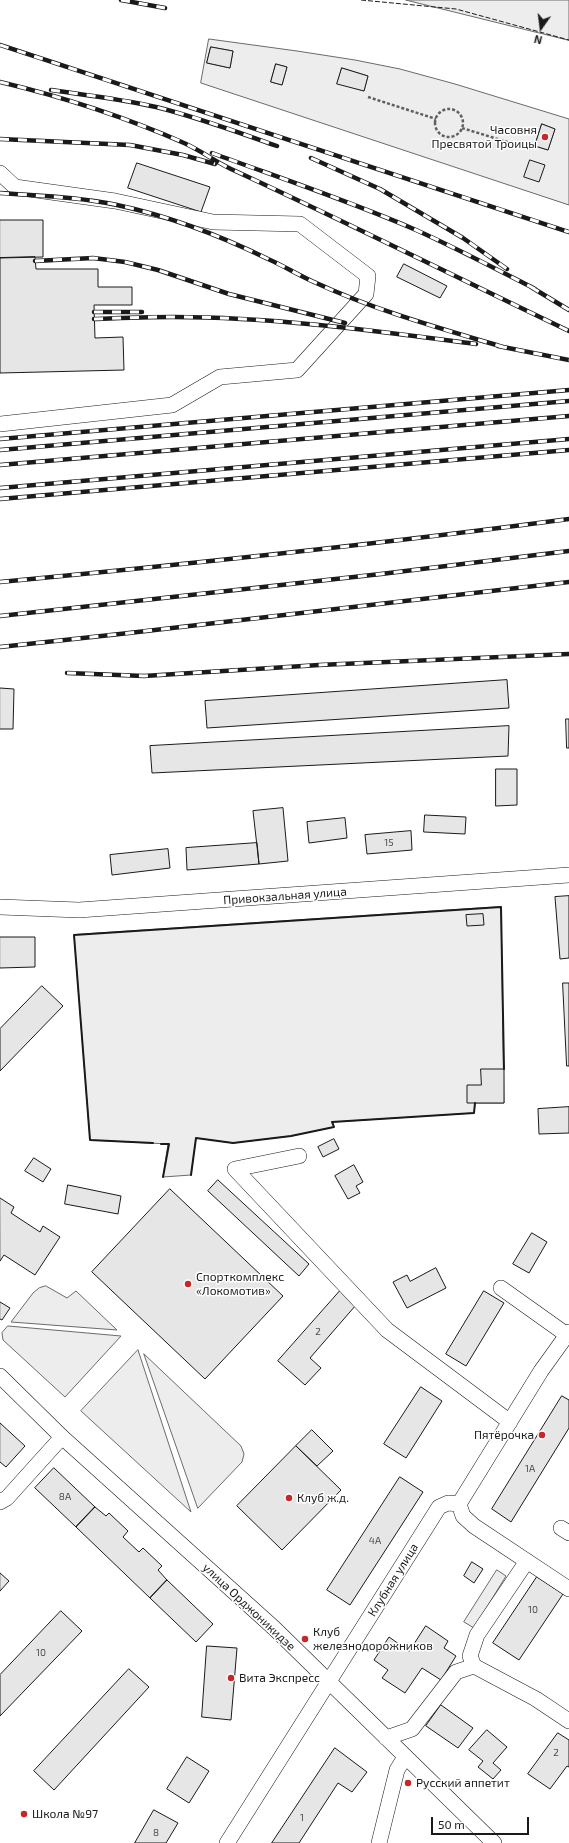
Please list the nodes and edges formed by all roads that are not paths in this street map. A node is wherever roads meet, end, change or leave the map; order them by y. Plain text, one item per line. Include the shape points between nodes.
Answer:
1 (0, 173) edge
2 (0, 424) edge
3 (569, 875) edge
4 (0, 907) edge
5 (300, 1156) dead end
6 (501, 1288) dead end
7 (566, 1339) edge
8 (0, 1376) edge
9 (510, 1422) junction
10 (62, 1437) junction
11 (0, 1502) edge
12 (459, 1504) junction
13 (527, 1561) junction
14 (569, 1589) edge
15 (474, 1666) junction
16 (329, 1682) junction
17 (569, 1721) edge
18 (386, 1738) junction
19 (405, 1757) junction
20 (227, 1843) edge
21 (379, 1843) edge
22 (494, 1843) edge

1 - 2 street via 15,187 115,201 213,222 300,224 368,276 366,294 297,370 220,377 172,405
3 - 4 street, Привокзальная улица via 80,910
5 - 9 street via 234,1169 387,1330
6 - 7 street
7 - 9 street
8 - 10 street, улица Орджоникидзе
9 - 12 street
10 - 11 street via 7,1498
10 - 16 street, улица Орджоникидзе via 274,1628
12 - 13 street via 463,1516 474,1526
12 - 16 street, Клубная улица via 448,1503 439,1507
13 - 14 street
13 - 15 street via 477,1635 470,1656
15 - 17 street via 536,1698
15 - 18 street via 456,1672 412,1729
16 - 18 street, улица Орджоникидзе
16 - 20 street, Клубная улица
18 - 19 street, улица Орджоникидзе
19 - 21 street via 398,1770
19 - 22 street, улица Орджоникидзе

